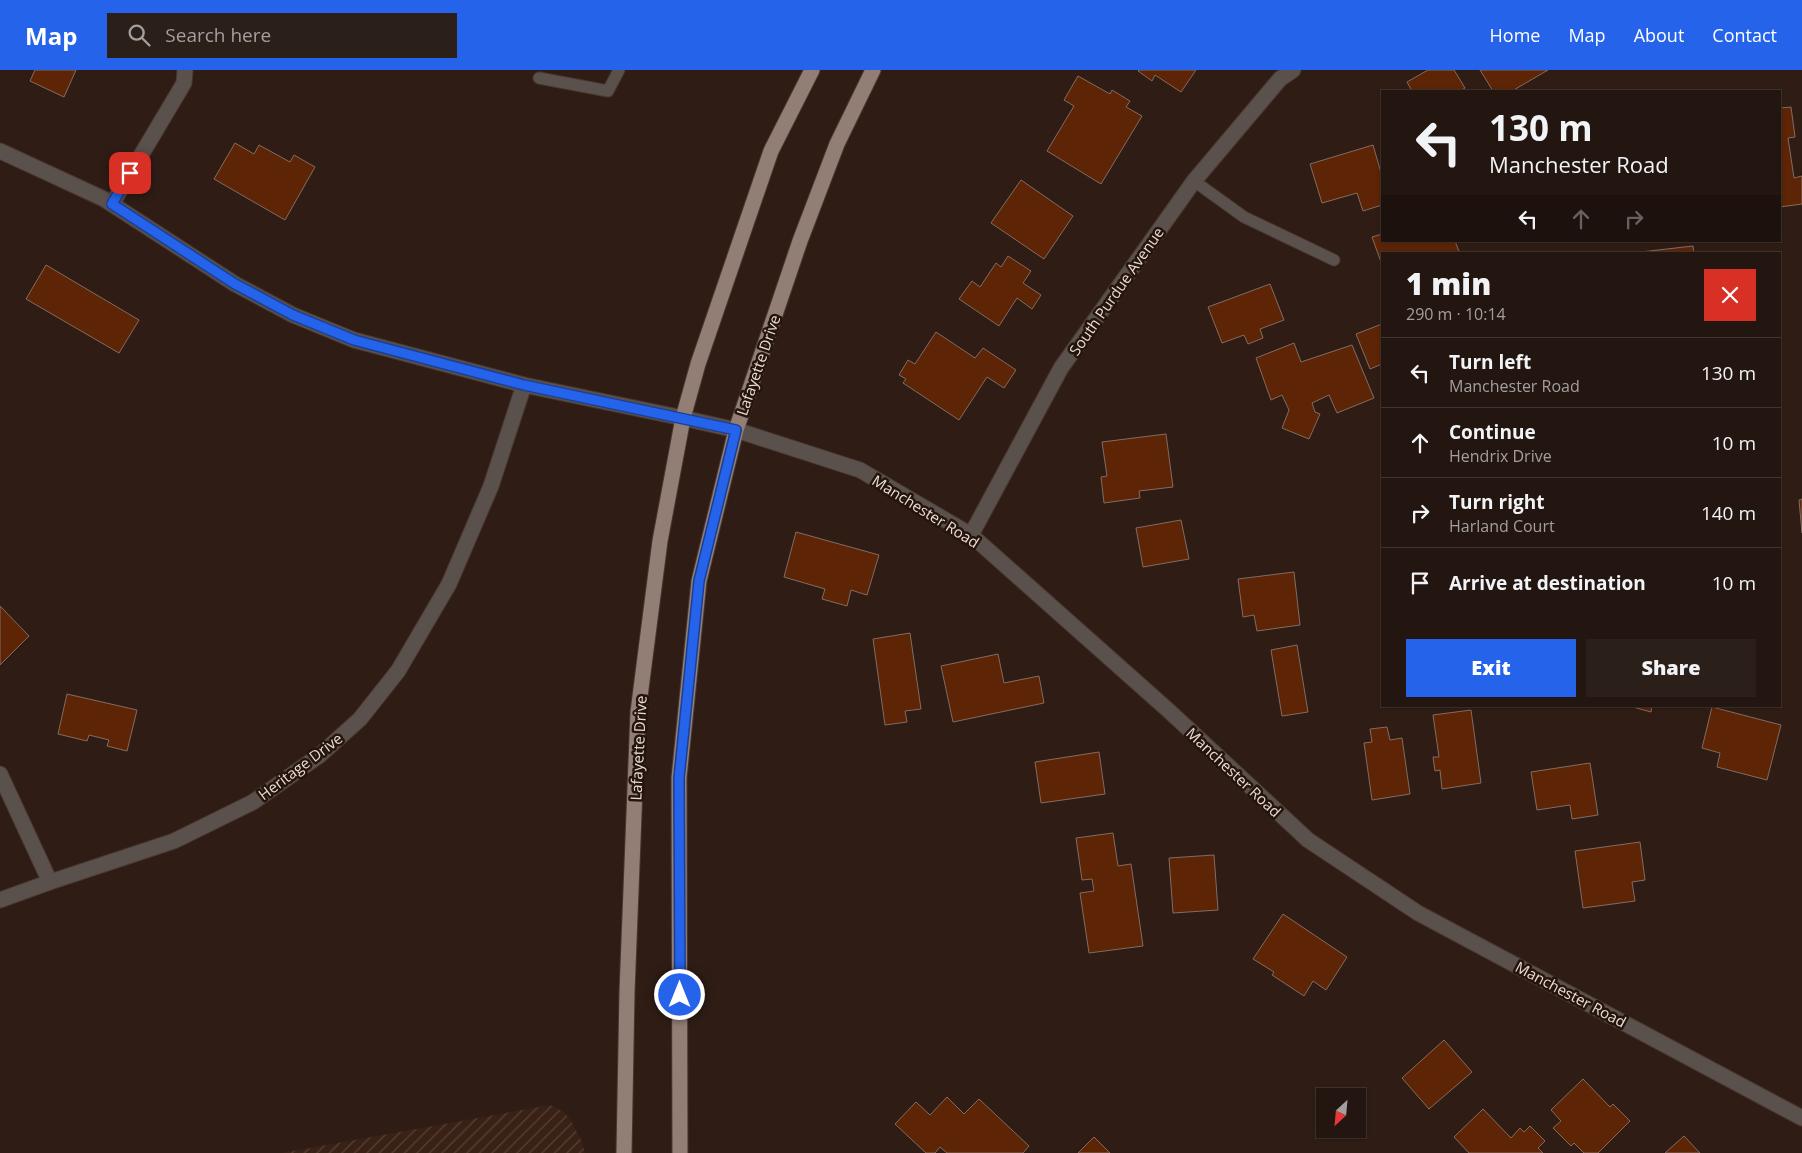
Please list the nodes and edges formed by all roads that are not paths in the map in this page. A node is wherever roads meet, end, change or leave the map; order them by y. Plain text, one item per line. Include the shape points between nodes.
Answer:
1 (185, 70) edge
2 (619, 70) edge
3 (812, 70) edge
4 (873, 70) edge
5 (1293, 70) edge
6 (539, 78) dead end
7 (0, 151) edge
8 (1194, 181) junction
9 (112, 204) junction
10 (1334, 260) dead end
11 (524, 385) junction
12 (683, 418) junction
13 (736, 430) junction
14 (971, 535) junction
15 (0, 774) edge
16 (50, 882) junction
17 (0, 900) edge
18 (1802, 1118) edge
19 (624, 1153) edge
20 (680, 1153) edge

1 - 9 street via 184,83
2 - 6 lane via 608,91
3 - 12 main road, Lafayette Drive via 771,151 698,364
4 - 13 main road, Lafayette Drive via 837,144 800,241
5 - 8 street, South Purdue Avenue via 1280,79
7 - 9 street, Manchester Road
8 - 10 lane via 1244,217
8 - 14 street, South Purdue Avenue via 1061,368
9 - 11 street, Manchester Road via 235,284 293,315 354,340
11 - 12 street, Manchester Road
11 - 16 street, Heritage Drive via 491,486 449,584 398,671 360,719 320,755 253,802 174,841
12 - 13 street, Manchester Road
12 - 19 main road, Lafayette Drive via 660,541 638,712 626,992
13 - 14 street, Manchester Road via 860,470
13 - 20 main road, Lafayette Drive via 699,581 679,778
14 - 18 street, Manchester Road via 1308,840 1418,913
15 - 16 street
16 - 17 street, Heritage Drive

